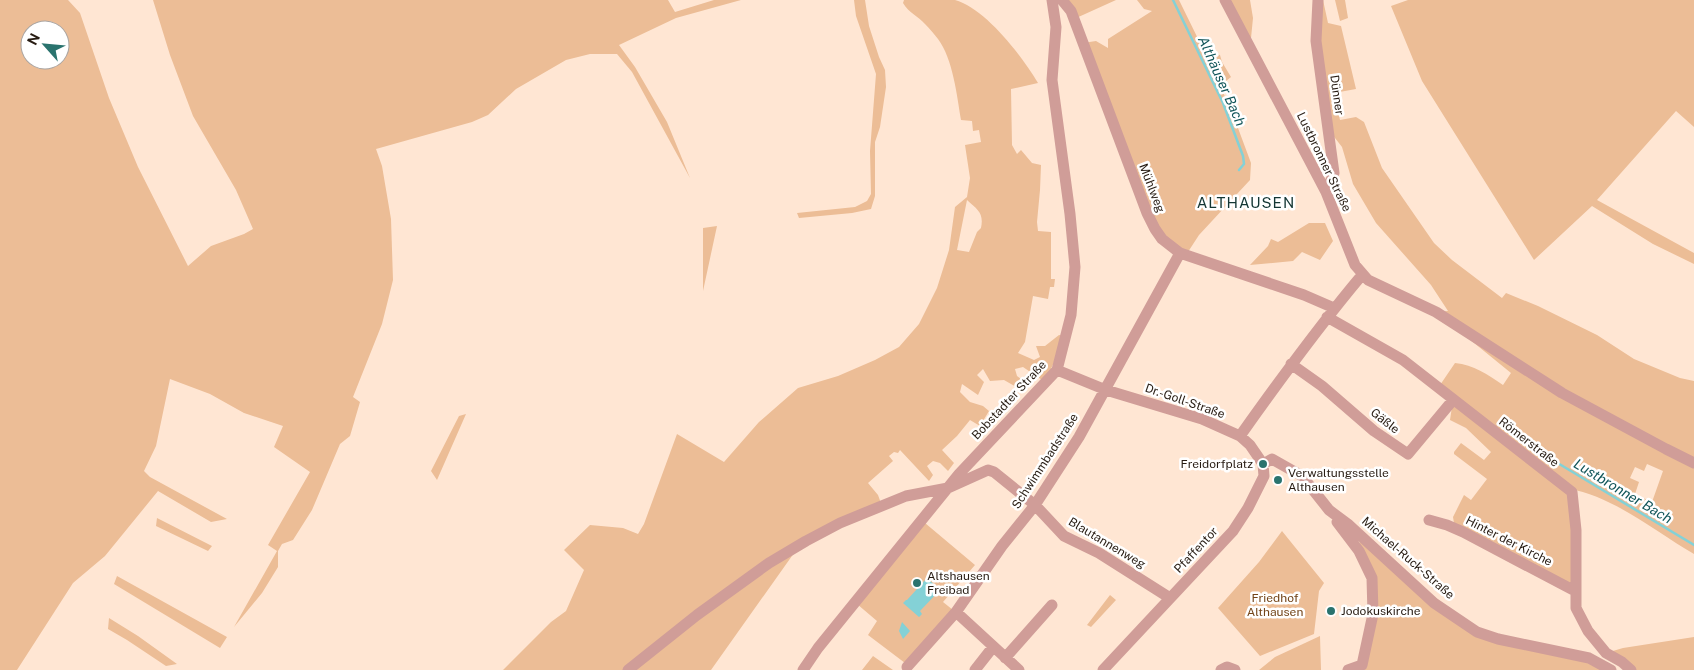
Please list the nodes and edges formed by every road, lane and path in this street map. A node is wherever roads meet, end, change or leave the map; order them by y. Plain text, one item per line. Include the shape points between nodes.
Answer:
1 (1052, 0) edge
2 (1062, 0) edge
3 (1225, 0) edge
4 (1318, 0) edge
5 (1326, 192) junction
6 (1180, 253) junction
7 (1362, 275) junction
8 (1331, 312) junction
9 (1291, 364) junction
10 (1057, 370) junction
11 (1106, 390) junction
12 (1453, 400) junction
13 (1240, 436) junction
14 (1694, 463) edge
15 (1263, 464) junction
16 (948, 488) junction
17 (1035, 505) junction
18 (1328, 510) junction
19 (1429, 520) dead end
20 (1575, 591) junction
21 (1170, 598) junction
22 (1052, 605) dead end
23 (956, 612) junction
24 (992, 647) junction
25 (810, 658) junction
26 (1005, 658) junction
27 (907, 666) dead end
28 (628, 670) edge
29 (798, 670) edge
30 (803, 670) edge
31 (975, 670) edge
32 (1018, 670) edge
33 (1103, 670) edge
34 (1348, 670) edge
35 (1611, 670) edge
36 (1631, 670) edge

1 - 10 street, Bobstadter Straße via 1056,27 1052,80 1075,267 1071,315
2 - 6 street, Mühlweg via 1071,11 1150,222 1162,239
3 - 5 street, Lustbronner Straße
4 - 5 street, Dünner via 1316,41 1334,173
5 - 7 street, Lustbronner Straße
6 - 8 street, Mühlweg via 1286,289
6 - 11 street, Schwimmbadstraße
7 - 8 street
7 - 14 street via 1436,312 1562,393
8 - 9 street
8 - 12 street, Römerstraße via 1403,360
9 - 12 street, Gäßle via 1408,454
9 - 13 street
10 - 11 street, Dr.-Goll-Straße
10 - 16 street, Bobstadter Straße
11 - 13 street, Dr.-Goll-Straße via 1202,419
11 - 17 street, Schwimmbadstraße
12 - 20 street, Römerstraße via 1572,492 1576,530
13 - 15 street
15 - 18 street, Michael-Ruck-Straße via 1272,459 1302,476
15 - 21 street, Pfaffentor via 1264,476 1233,531
16 - 17 street, Blautannenweg via 988,470
16 - 25 street, Bobstadter Straße
16 - 28 street via 906,496 840,523 769,563
17 - 21 street, Blautannenweg via 1064,536 1099,553
17 - 23 street, Schwimmbadstraße
18 - 34 street, Michael-Ruck-Straße via 1359,551 1372,578 1373,614 1362,665
18 - 35 street, Michael-Ruck-Straße via 1349,525 1434,603 1477,632 1589,658
19 - 20 street, Hinter der Kirche via 1447,525
20 - 36 street, Römerstraße via 1576,608 1588,631 1606,653
21 - 33 street, Pfaffentor
22 - 26 street
23 - 24 street
23 - 27 street, Schwimmbadstraße
24 - 26 street
24 - 31 street
25 - 29 street
25 - 30 street, Bobstadter Straße
26 - 32 street

